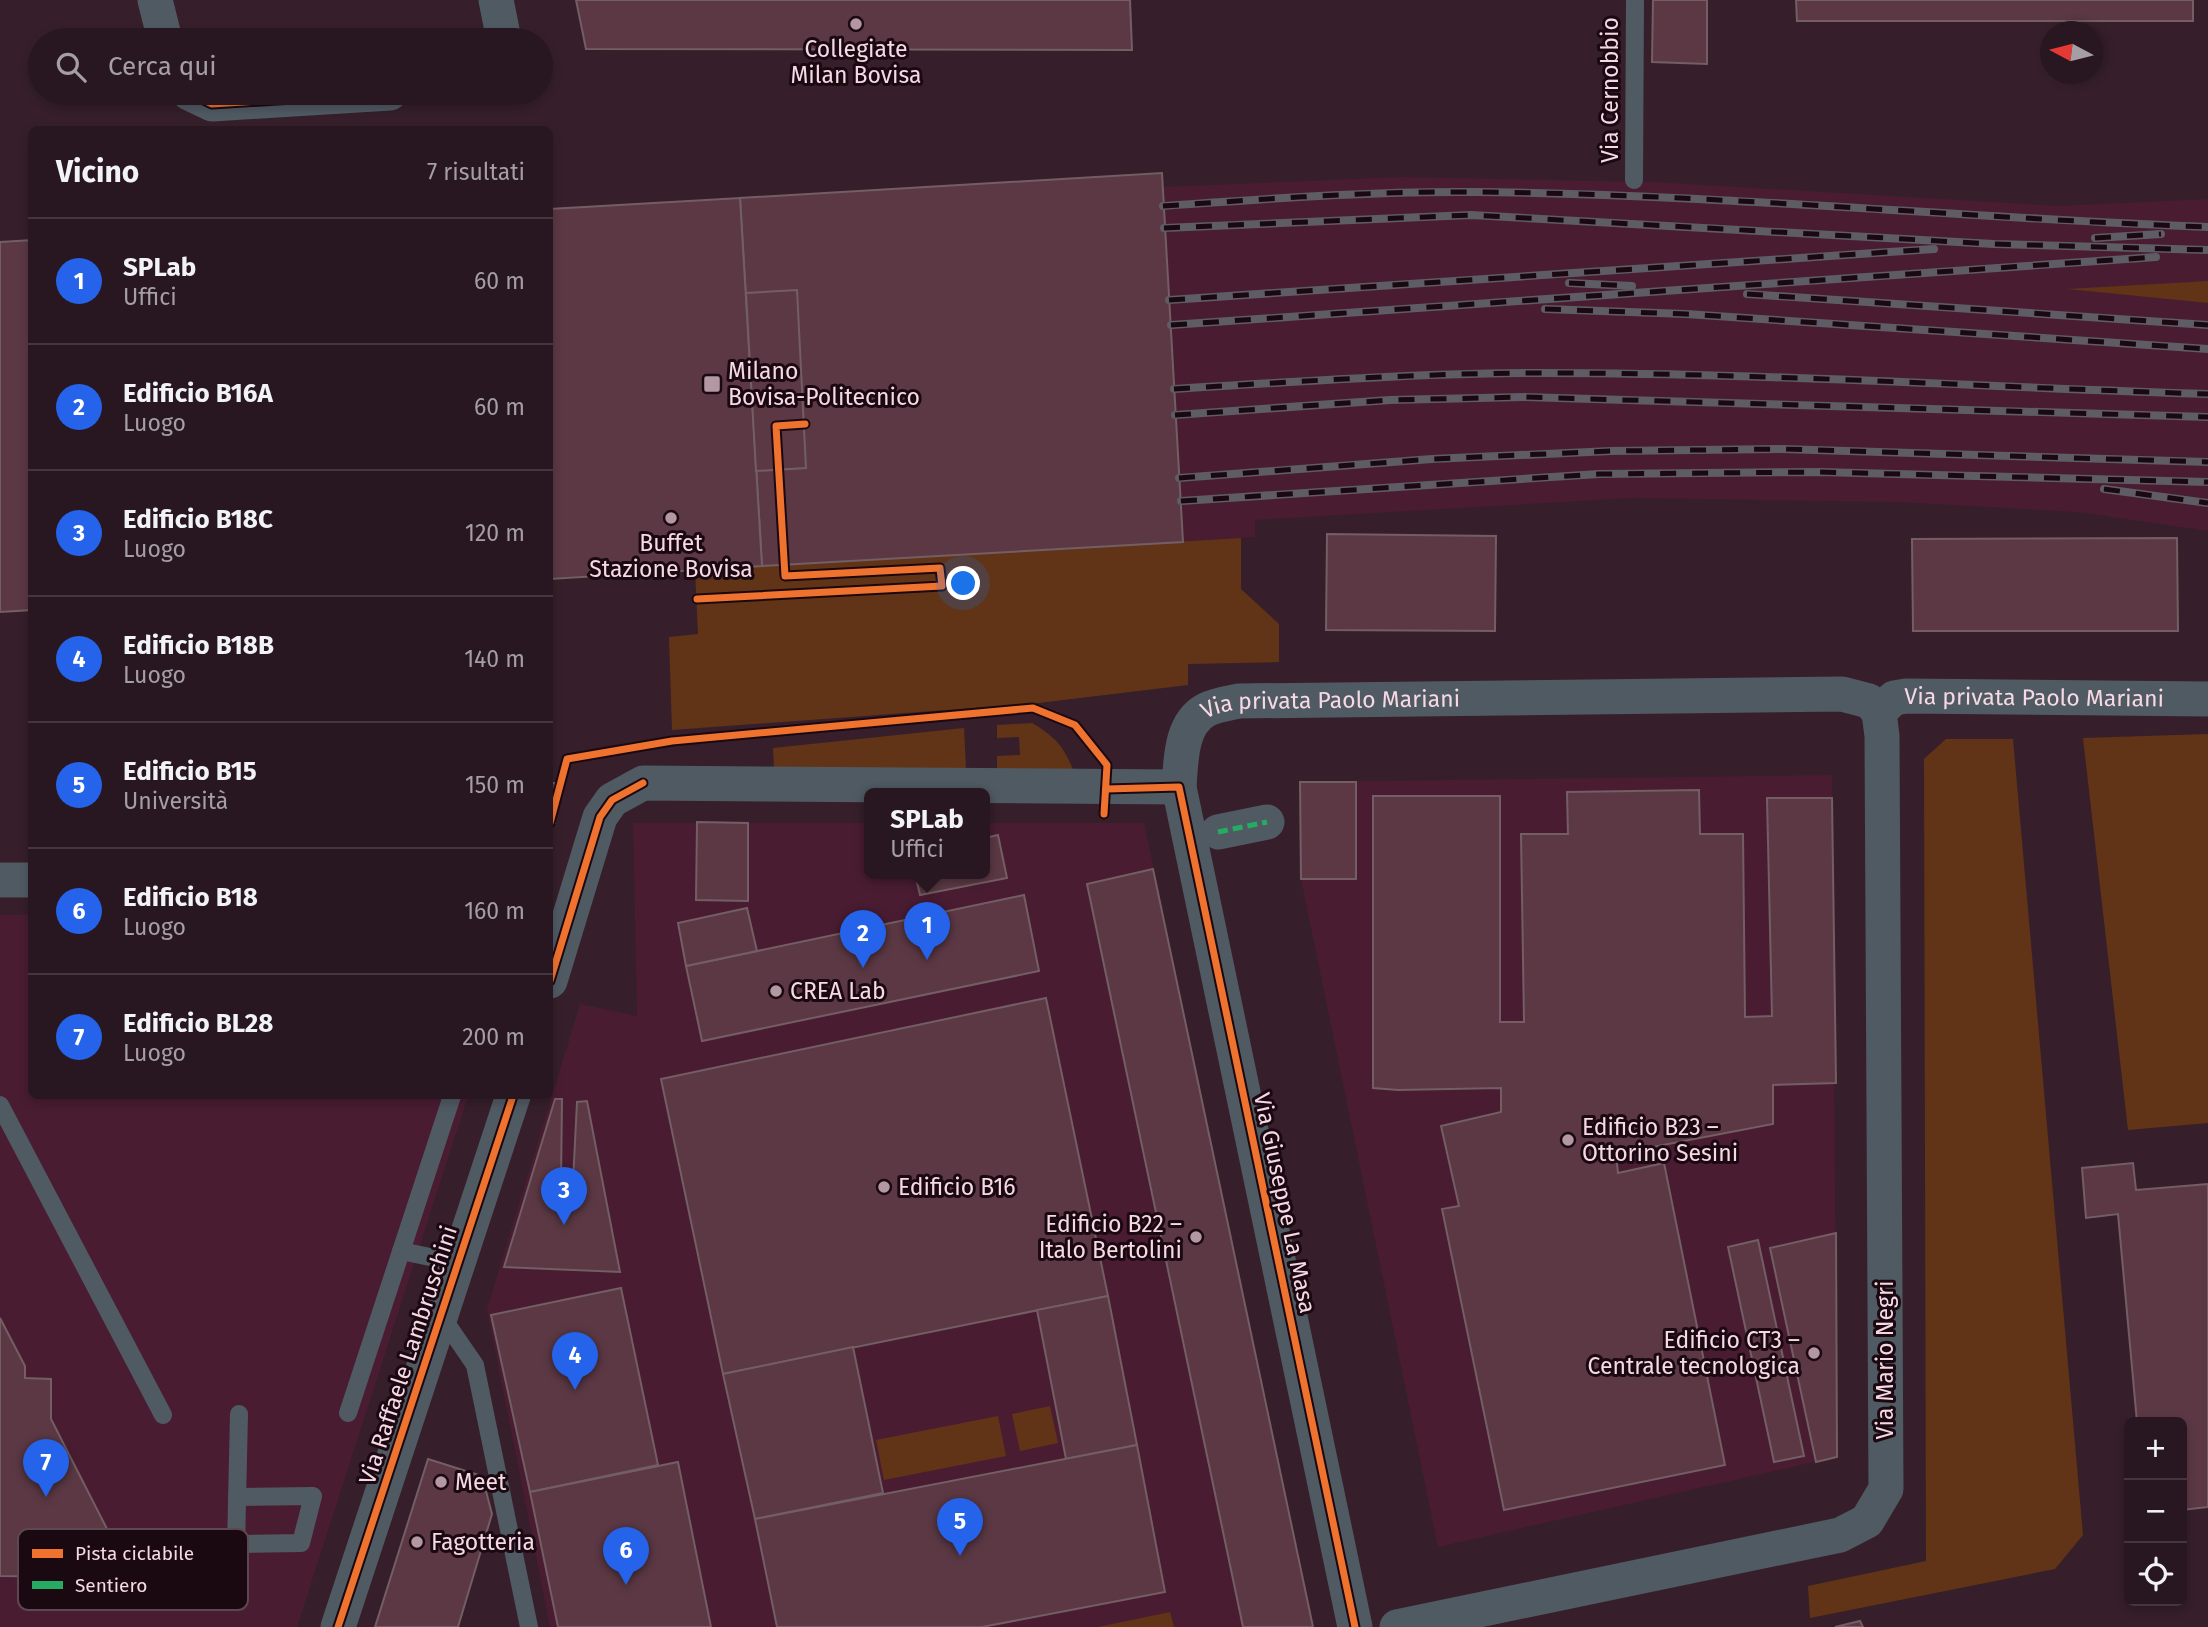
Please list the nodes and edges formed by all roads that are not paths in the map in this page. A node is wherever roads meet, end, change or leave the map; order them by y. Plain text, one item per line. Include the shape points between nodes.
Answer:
1 (155, 0) edge
2 (496, 0) edge
3 (1635, 0) edge
4 (162, 28) edge
5 (502, 28) edge
6 (1634, 180) dead end
7 (2208, 699) edge
8 (1879, 712) junction
9 (1179, 788) junction
10 (1267, 822) dead end
11 (1218, 832) dead end
12 (0, 880) edge
13 (28, 880) edge
14 (563, 894) edge
15 (553, 961) edge
16 (452, 1099) edge
17 (512, 1099) edge
18 (0, 1105) edge
19 (401, 1251) junction
20 (459, 1263) junction
21 (442, 1317) junction
22 (348, 1413) dead end
23 (239, 1414) dead end
24 (163, 1415) dead end
25 (237, 1497) junction
26 (236, 1529) edge
27 (248, 1544) edge
28 (338, 1627) edge
29 (529, 1627) edge
30 (1355, 1627) edge
31 (1397, 1627) edge

1 - 4 street
2 - 5 street
3 - 6 lane, Via Cernobbio
7 - 8 street, Via privata Paolo Mariani via 1906,696 1894,698
8 - 9 street, Via privata Paolo Mariani via 1870,701 1842,694 1239,701 1205,710 1189,729 1181,753
8 - 31 street, Via Mario Negri via 1886,1489 1867,1521 1840,1535
9 - 14 street via 643,783 612,800
9 - 30 street, Via Giuseppe La Masa
10 - 11 street
12 - 13 street
14 - 15 street
16 - 19 lane
17 - 20 street, Via Raffaele Lambruschini
18 - 24 lane
19 - 20 lane, Via Raffaele Lambruschini
19 - 22 lane
20 - 21 street, Via Raffaele Lambruschini
21 - 28 street, Via Raffaele Lambruschini
21 - 29 lane, Via Raffaele Lambruschini via 475,1365
23 - 25 lane
25 - 26 lane
25 - 27 lane via 313,1496 301,1543

